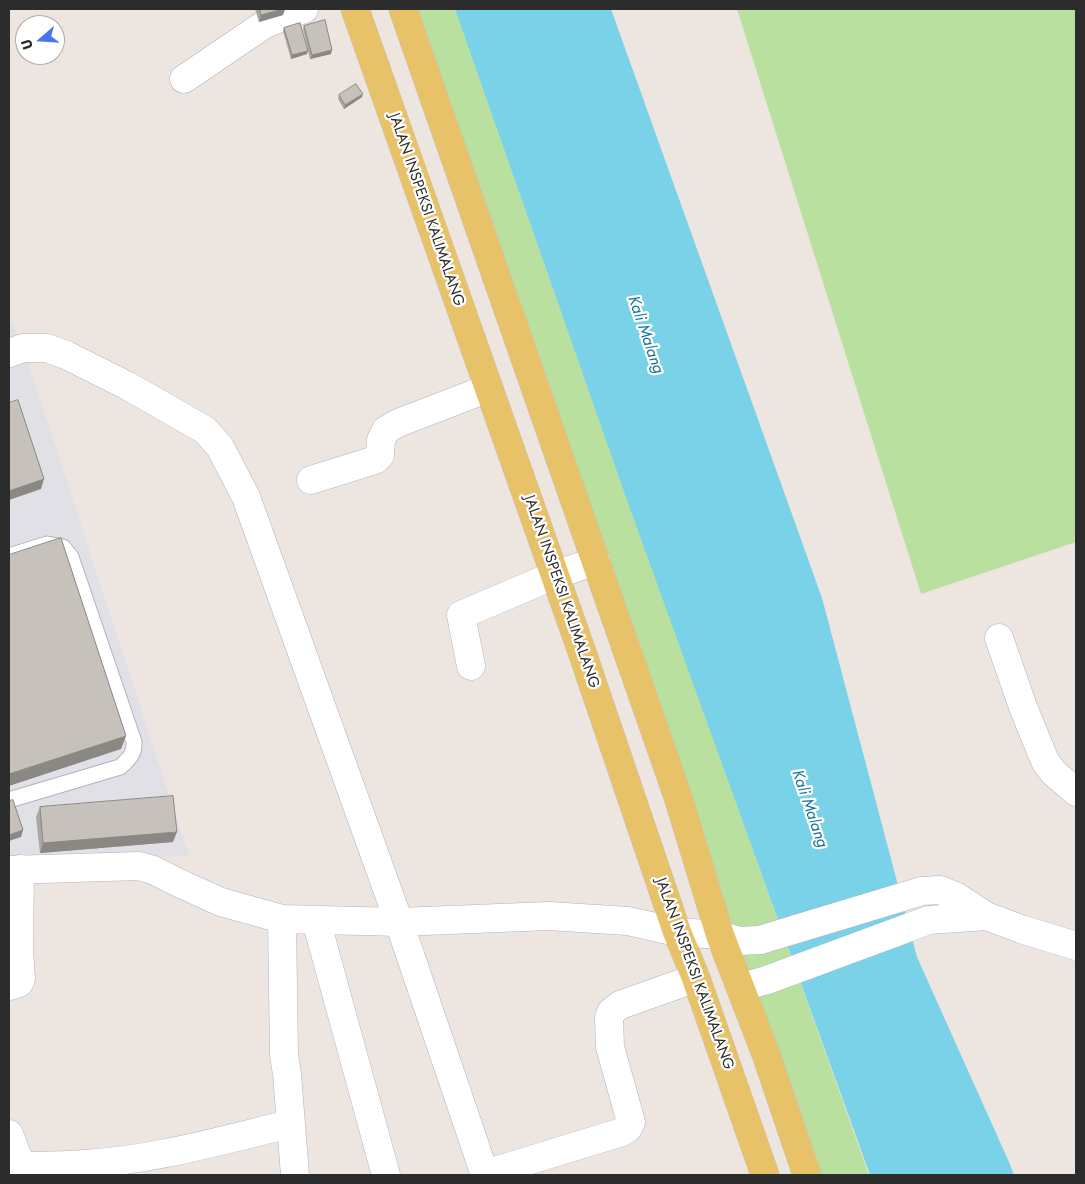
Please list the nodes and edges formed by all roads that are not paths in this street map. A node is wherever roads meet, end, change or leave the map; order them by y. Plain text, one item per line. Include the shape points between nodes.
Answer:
1 (304, 9) edge
2 (355, 9) edge
3 (403, 9) edge
4 (184, 79) dead end
5 (9, 353) edge
6 (489, 388) junction
7 (311, 480) dead end
8 (9, 556) edge
9 (596, 561) junction
10 (555, 575) junction
11 (998, 638) dead end
12 (471, 666) dead end
13 (1076, 792) edge
14 (9, 800) edge
15 (14, 870) edge
16 (986, 916) junction
17 (282, 919) junction
18 (316, 920) junction
19 (399, 922) junction
20 (677, 932) junction
21 (720, 935) junction
22 (1076, 946) edge
23 (696, 978) junction
24 (9, 986) edge
25 (740, 987) junction
26 (290, 1124) junction
27 (9, 1134) edge
28 (15, 1166) edge
29 (295, 1175) edge
30 (386, 1175) edge
31 (485, 1175) edge
32 (766, 1175) edge
33 (807, 1175) edge

1 - 4 street via 265,24
2 - 6 main road, JALAN INSPEKSI KALIMALANG
3 - 9 main road
5 - 19 street via 23,348 46,348 66,356 128,386 205,430 220,447 246,497
6 - 7 street via 386,430 381,440 380,455 374,460
6 - 10 main road, JALAN INSPEKSI KALIMALANG
8 - 14 lane via 47,544 63,547 71,557 135,749 120,768
9 - 10 street
9 - 21 main road via 678,797
10 - 12 street via 461,615
10 - 20 main road, JALAN INSPEKSI KALIMALANG
11 - 13 street via 1045,761
15 - 17 street via 139,866 221,902
15 - 24 street via 21,979
16 - 21 street via 940,890 922,890 760,940 739,941
16 - 22 street
16 - 25 street via 929,920
17 - 18 street
17 - 26 street via 284,1055
18 - 19 street
18 - 30 street
19 - 20 street via 550,916 628,921
19 - 31 street
20 - 21 street
20 - 23 main road, JALAN INSPEKSI KALIMALANG
21 - 25 main road
23 - 31 street via 620,1005 611,1012 610,1047 631,1122 628,1128
23 - 32 main road, JALAN INSPEKSI KALIMALANG
25 - 33 main road
26 - 28 street via 166,1153 84,1164
26 - 29 street
27 - 28 street

